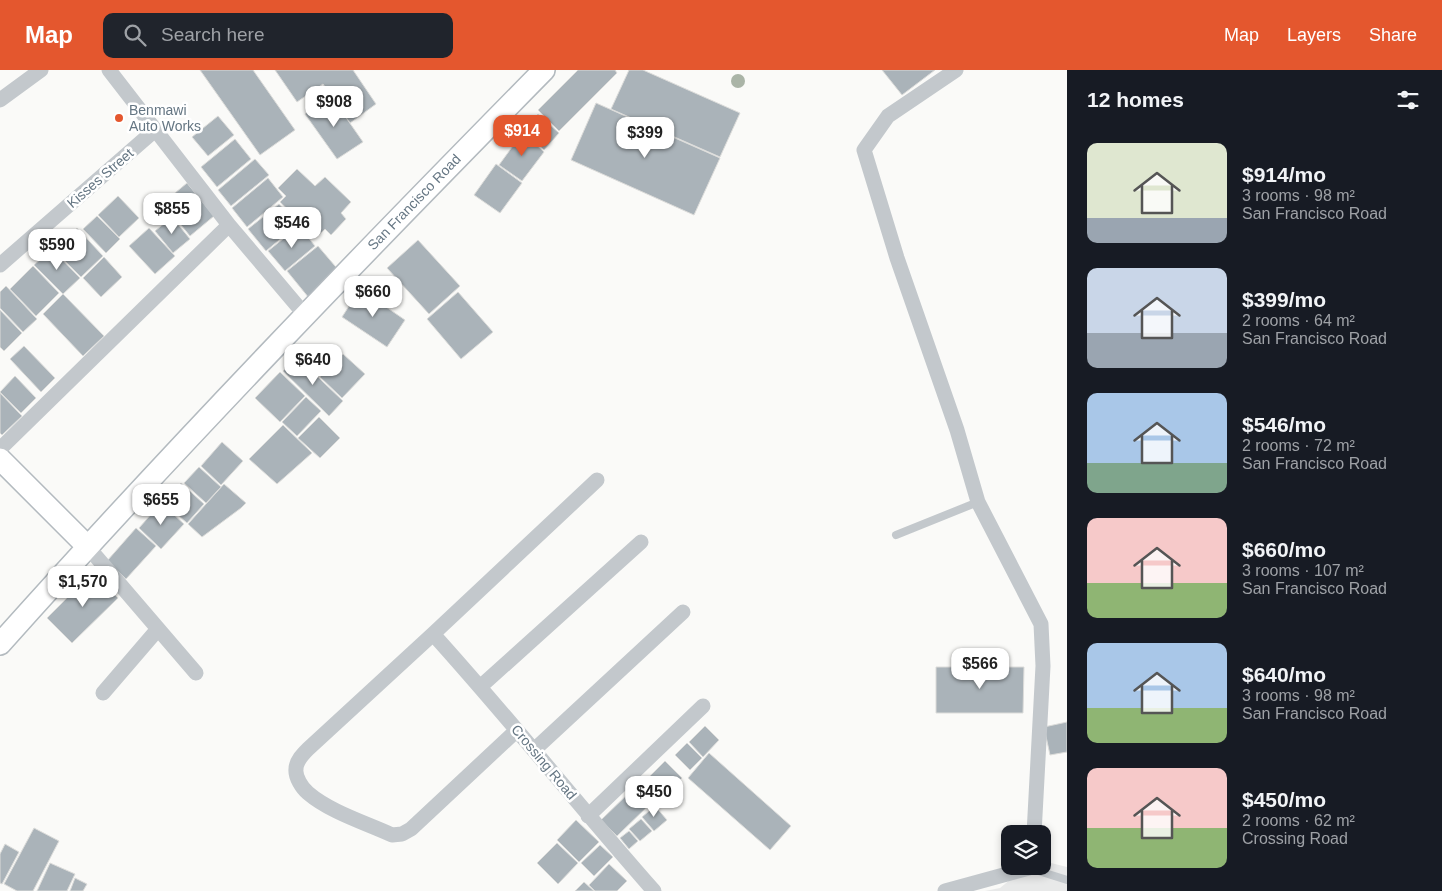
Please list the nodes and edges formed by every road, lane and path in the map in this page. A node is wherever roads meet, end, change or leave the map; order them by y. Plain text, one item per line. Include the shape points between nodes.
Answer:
1 (41, 70) edge
2 (109, 70) edge
3 (544, 70) edge
4 (956, 70) edge
5 (0, 100) edge
6 (155, 130) junction
7 (229, 225) junction
8 (0, 265) edge
9 (304, 314) junction
10 (0, 450) edge
11 (0, 459) edge
12 (597, 480) dead end
13 (978, 502) junction
14 (896, 535) dead end
15 (642, 542) dead end
16 (87, 546) junction
17 (683, 612) dead end
18 (158, 629) junction
19 (433, 634) junction
20 (0, 644) edge
21 (196, 673) dead end
22 (480, 687) junction
23 (103, 693) dead end
24 (704, 706) dead end
25 (517, 730) junction
26 (534, 750) junction
27 (588, 816) junction
28 (1034, 825) edge
29 (1001, 875) edge
30 (1051, 875) edge
31 (1067, 880) edge
32 (654, 891) edge
33 (945, 891) edge

1 - 5 street
2 - 6 street
3 - 9 main road, San Francisco Road
4 - 13 street via 888,116 864,150
6 - 7 street
6 - 8 street, Kisses Street
7 - 9 street
7 - 10 street
9 - 16 main road, San Francisco Road
11 - 16 main road
12 - 19 street
13 - 14 lane
13 - 28 street via 1041,624 1043,666
15 - 22 street
16 - 18 street
16 - 20 main road, San Francisco Road
17 - 26 street
18 - 21 street
18 - 23 street
19 - 22 street, Crossing Road
19 - 25 street via 308,749 296,768 306,792 326,806 392,835 402,834
22 - 25 street, Crossing Road
24 - 27 street
25 - 26 street, Crossing Road
26 - 27 street, Crossing Road
27 - 32 street, Crossing Road
29 - 33 street
30 - 31 lane

